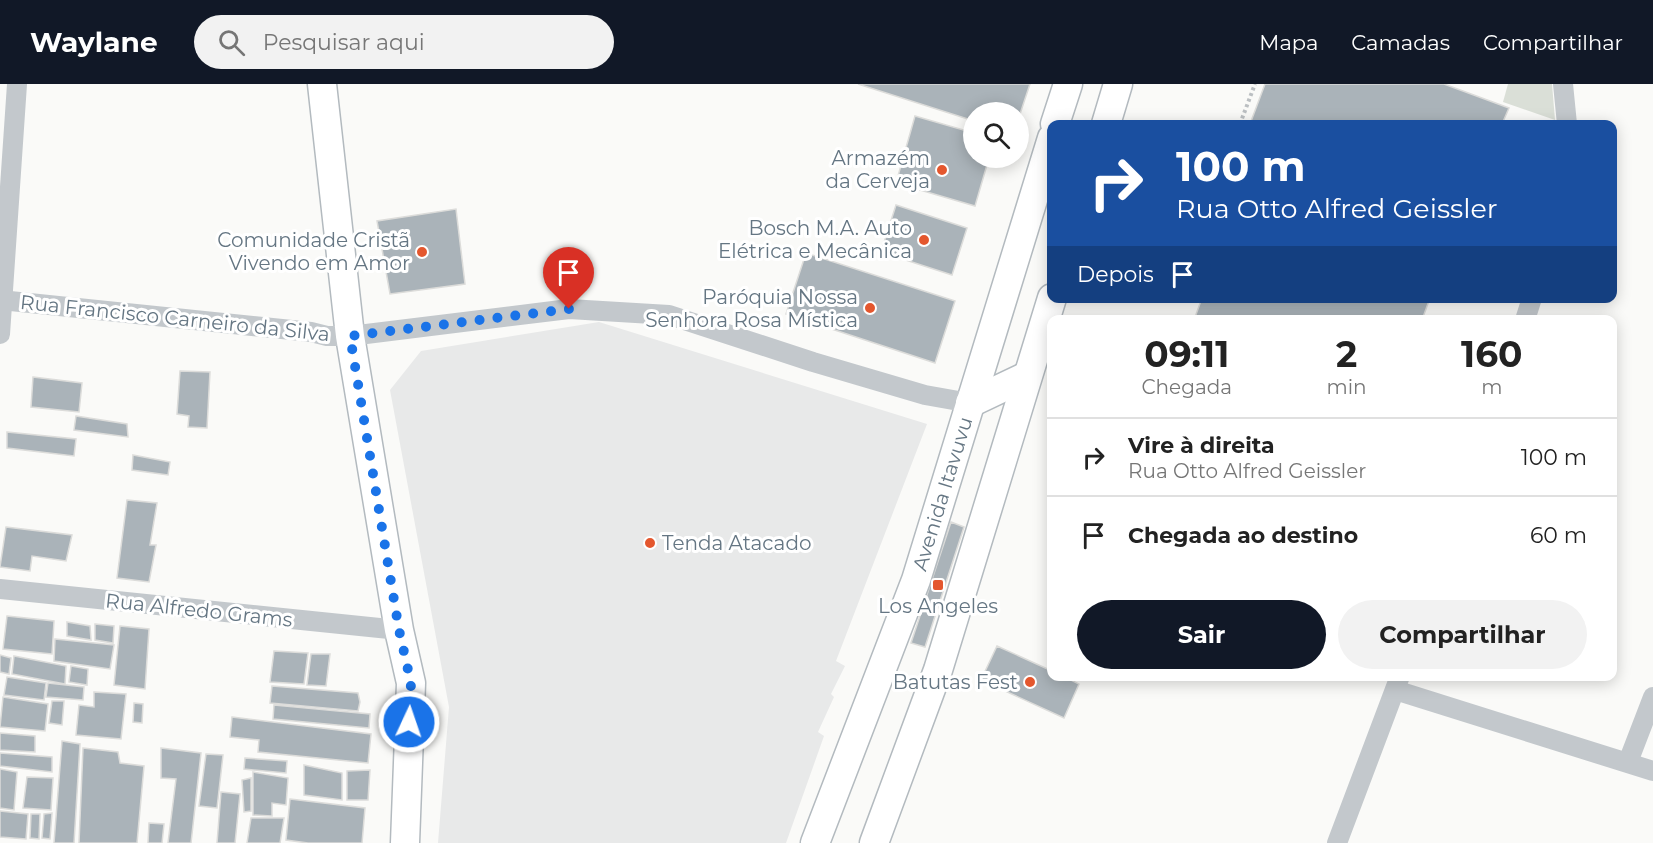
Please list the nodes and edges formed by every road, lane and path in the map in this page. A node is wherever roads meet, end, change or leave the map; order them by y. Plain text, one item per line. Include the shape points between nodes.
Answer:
1 (17, 84) edge
2 (322, 84) edge
3 (1068, 84) edge
4 (1118, 84) edge
5 (1255, 84) edge
6 (1563, 84) edge
7 (1057, 120) edge
8 (1107, 120) edge
9 (1242, 120) edge
10 (1567, 120) edge
11 (1047, 154) edge
12 (2, 300) edge
13 (1050, 303) edge
14 (0, 334) edge
15 (350, 336) junction
16 (1028, 376) junction
17 (970, 403) junction
18 (0, 589) edge
19 (399, 630) junction
20 (1398, 683) edge
21 (1653, 697) edge
22 (1628, 762) junction
23 (1653, 771) edge
24 (405, 843) edge
25 (815, 843) edge
26 (874, 843) edge
27 (1337, 843) edge

1 - 12 street
2 - 15 main road
3 - 7 main road
4 - 8 main road
5 - 9 path
6 - 10 street
11 - 17 main road, Avenida Itavuvu
12 - 14 street
12 - 15 street, Rua Francisco Carneiro da Silva
13 - 16 main road
15 - 17 street, Rua Francisco Carneiro da Silva via 569,309 669,315 931,397
15 - 19 main road
16 - 17 main road
16 - 26 main road via 938,670
17 - 25 main road, Avenida Itavuvu via 916,580
18 - 19 street, Rua Alfredo Grams
19 - 24 main road via 411,683
20 - 22 street
20 - 27 street
21 - 22 street
22 - 23 street

